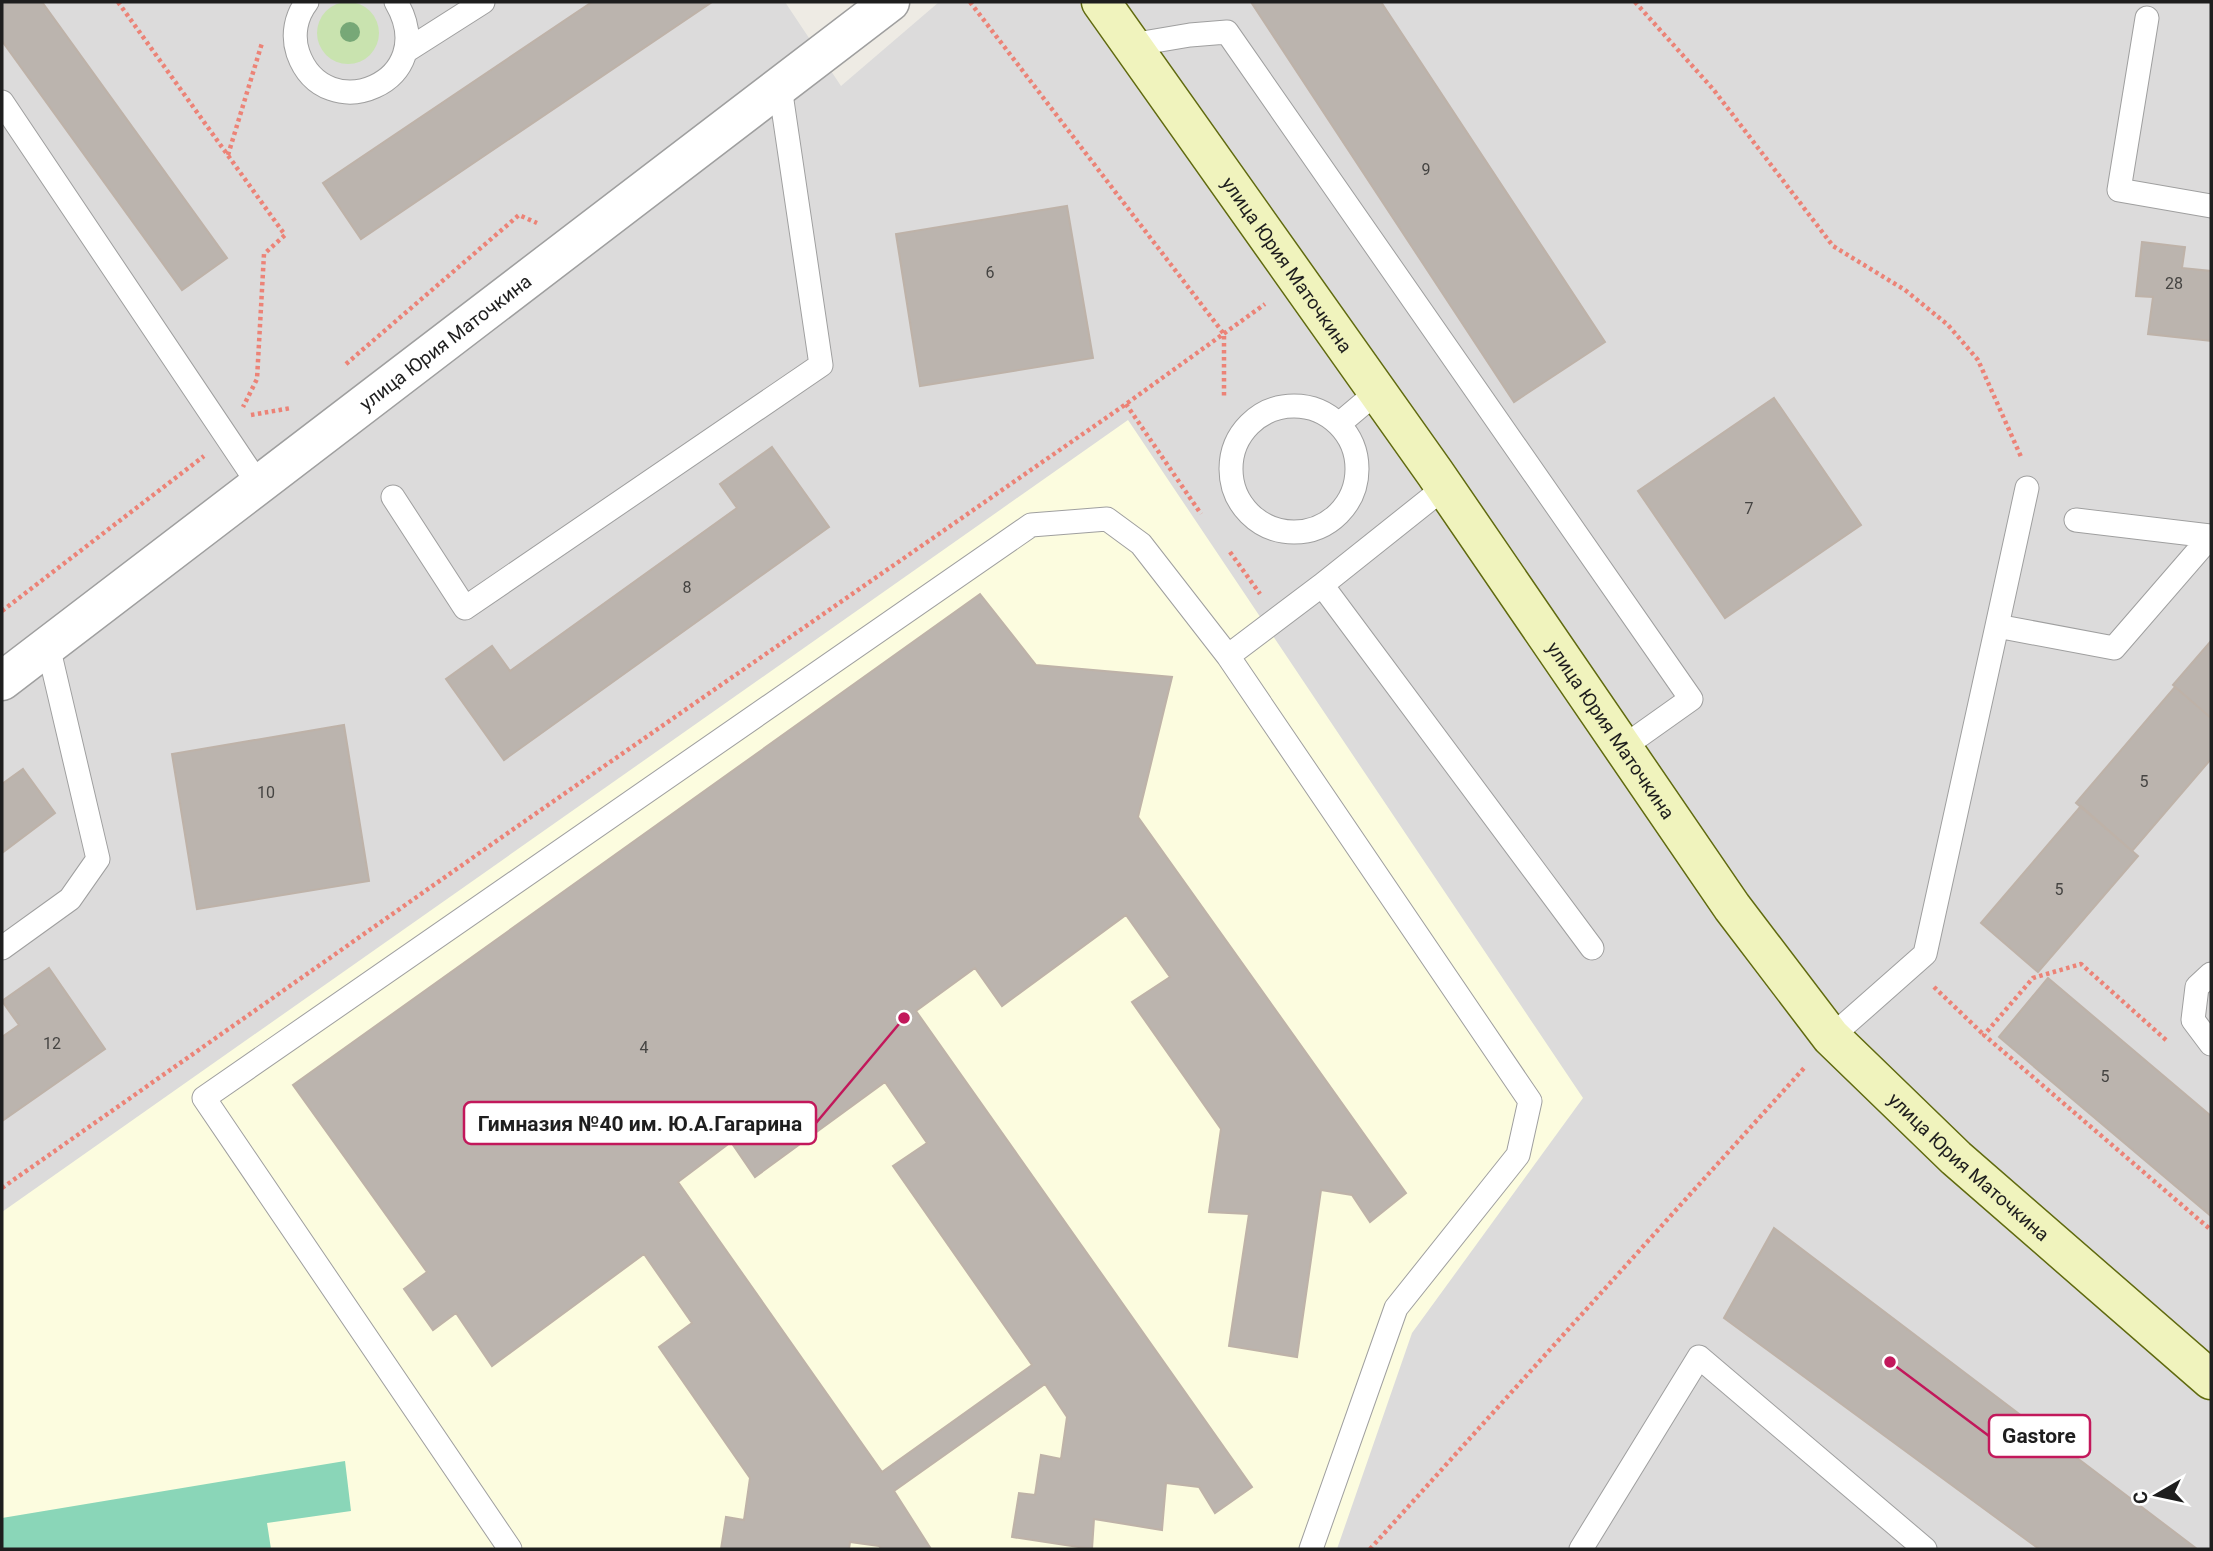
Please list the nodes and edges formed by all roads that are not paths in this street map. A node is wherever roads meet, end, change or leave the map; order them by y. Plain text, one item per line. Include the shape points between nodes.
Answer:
1 (307, 2) edge
2 (396, 2) edge
3 (483, 2) edge
4 (890, 2) edge
5 (1101, 2) edge
6 (2147, 18) dead end
7 (1131, 44) junction
8 (406, 51) junction
9 (780, 87) junction
10 (2, 102) edge
11 (2211, 206) edge
12 (1377, 392) junction
13 (1339, 424) junction
14 (2026, 477) road end
15 (259, 485) junction
16 (1445, 487) junction
17 (393, 497) dead end
18 (2076, 520) dead end
19 (2211, 536) edge
20 (1322, 585) junction
21 (1997, 626) junction
22 (48, 646) junction
23 (1227, 656) junction
24 (2, 681) edge
25 (1622, 748) junction
26 (2, 948) edge
27 (1592, 948) dead end
28 (2211, 974) edge
29 (1831, 1037) junction
30 (2211, 1044) edge
31 (2211, 1380) edge
32 (510, 1549) edge
33 (1311, 1549) edge
34 (1581, 1549) edge
35 (1925, 1549) edge

1 - 8 lane via 296,27 295,45 313,78 330,88 367,90 384,82 398,69
2 - 8 lane via 408,33
3 - 8 lane
4 - 9 street, улица Юрия Маточкина
5 - 7 street, улица Юрия Маточкина
6 - 11 lane via 2119,190
7 - 12 street, улица Юрия Маточкина
7 - 25 lane via 1227,32 1691,699
9 - 15 street, улица Юрия Маточкина
9 - 17 lane via 821,365 466,608
10 - 15 lane
12 - 13 lane
12 - 16 street, улица Юрия Маточкина
13 - 13 lane via 1322,411 1301,406 1280,407 1260,415 1234,447 1234,489 1244,508 1259,522 1299,532 1336,516 1353,491 1357,460
14 - 21 lane
15 - 22 street, улица Юрия Маточкина
16 - 20 lane
16 - 25 street, улица Юрия Маточкина
18 - 19 lane
19 - 21 lane via 2114,648
20 - 23 lane
20 - 27 lane
21 - 29 lane via 1924,954
22 - 24 street, улица Юрия Маточкина
22 - 26 lane via 98,859 70,899
23 - 32 lane via 1141,544 1107,519 1031,525 204,1098
23 - 33 lane via 1530,1101 1518,1155 1396,1308
25 - 29 street, улица Юрия Маточкина via 1732,907
28 - 30 lane via 2197,986 2193,1020
29 - 31 street, улица Юрия Маточкина via 1956,1158
34 - 35 lane via 1699,1357

